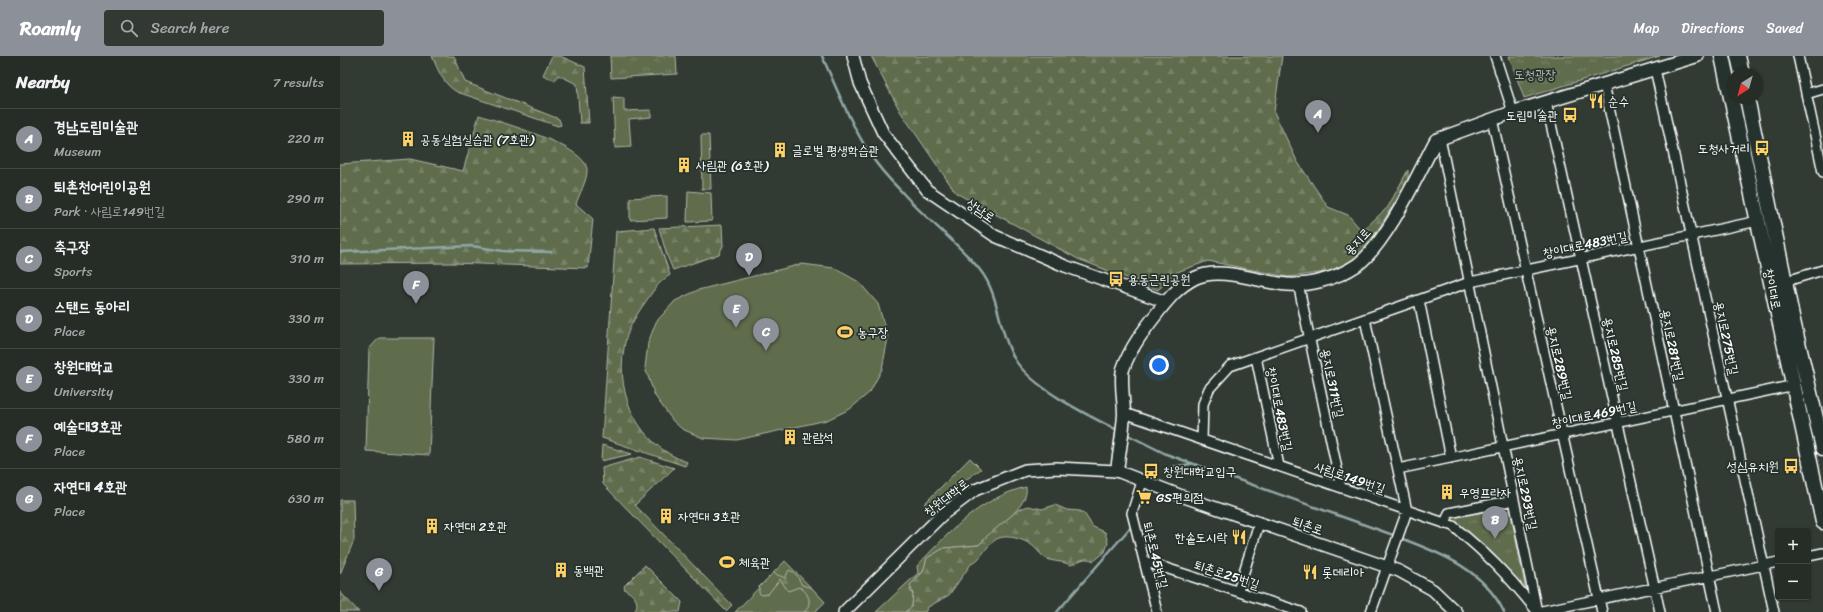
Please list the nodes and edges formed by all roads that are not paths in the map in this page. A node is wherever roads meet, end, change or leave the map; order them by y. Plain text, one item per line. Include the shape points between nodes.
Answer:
1 (853, 56) edge
2 (1495, 56) edge
3 (1697, 56) edge
4 (1722, 56) edge
5 (1738, 56) edge
6 (1798, 56) edge
7 (1741, 68) edge
8 (1655, 69) junction
9 (1604, 84) junction
10 (1823, 89) edge
11 (1806, 94) junction
12 (1546, 102) junction
13 (1748, 104) edge
14 (1513, 112) junction
15 (1492, 119) junction
16 (1440, 138) junction
17 (1823, 172) edge
18 (1758, 221) junction
19 (1691, 235) junction
20 (1638, 246) junction
21 (1581, 258) junction
22 (1525, 270) junction
23 (1823, 270) edge
24 (1470, 282) junction
25 (1298, 283) junction
26 (1779, 284) junction
27 (1419, 300) junction
28 (1166, 302) junction
29 (1365, 319) junction
30 (1310, 338) junction
31 (1256, 357) junction
32 (1795, 385) junction
33 (1727, 399) junction
34 (1674, 411) junction
35 (1124, 415) junction
36 (1618, 422) junction
37 (1562, 434) junction
38 (1202, 440) junction
39 (1503, 447) junction
40 (1823, 448) edge
41 (1451, 458) junction
42 (1279, 466) junction
43 (1398, 469) junction
44 (1117, 472) junction
45 (1142, 482) junction
46 (1341, 488) junction
47 (1514, 500) junction
48 (1406, 514) junction
49 (1823, 522) edge
50 (1259, 523) junction
51 (1445, 524) junction
52 (1823, 553) edge
53 (1811, 555) edge
54 (1144, 561) junction
55 (1387, 563) junction
56 (1775, 563) edge
57 (1763, 565) junction
58 (1709, 576) junction
59 (1654, 588) junction
60 (1238, 592) junction
61 (1599, 599) junction
62 (844, 612) edge
63 (1157, 612) edge
64 (1301, 612) edge
65 (1370, 612) edge
66 (1456, 612) edge
67 (1537, 612) edge
68 (1602, 612) edge
69 (1660, 612) edge
70 (1717, 612) edge
71 (1774, 612) edge

1 - 28 street, 상남로 via 860,83 883,133 927,190 995,236 1065,266
2 - 14 street
3 - 8 main road
4 - 18 main road, 창이대로
5 - 7 main road
6 - 11 street
8 - 9 main road
8 - 19 street, 용지로275번길
9 - 12 main road
9 - 20 street, 용지로281번길
10 - 11 street
11 - 17 street
12 - 14 main road
12 - 21 street, 용지로285번길
13 - 26 main road, 창이대로
14 - 15 main road
15 - 16 main road
15 - 22 street, 용지로289번길
16 - 24 street, 용지로293번길
16 - 25 main road, 용지로 via 1436,140 1375,247 1357,264 1337,276 1316,282
18 - 19 street, 창이대로483번길
18 - 26 main road, 창이대로
19 - 20 street, 창이대로483번길
19 - 33 street, 용지로275번길
20 - 21 street, 창이대로483번길
20 - 34 street, 용지로281번길
21 - 22 street, 창이대로483번길
21 - 36 street, 용지로285번길
22 - 24 street, 창이대로483번길
22 - 37 street, 용지로289번길
23 - 26 street
24 - 27 street, 창이대로483번길
24 - 39 street, 용지로293번길
25 - 28 main road, 용지로 via 1283,284 1215,273 1197,277 1175,291
25 - 30 street, 용지로311번길
26 - 32 main road, 창이대로
26 - 40 main road, 창이대로
27 - 29 street, 창이대로483번길
27 - 41 street
28 - 35 main road, 용지로 via 1133,346 1123,370
29 - 30 street, 창이대로483번길
29 - 43 street
30 - 31 street, 창이대로483번길
30 - 46 street, 용지로311번길
31 - 38 street, 창이대로483번길 via 1230,366 1209,389 1203,404
31 - 42 street, 창이대로483번길
32 - 33 street, 창이대로469번길
32 - 49 main road, 창이대로
33 - 34 street, 창이대로469번길
33 - 57 street, 용지로275번길
34 - 36 street, 창이대로469번길
34 - 58 street, 용지로281번길
35 - 38 street, 사림로149번길
35 - 44 main road, 용지로
36 - 37 street, 창이대로469번길
36 - 59 street, 용지로285번길
37 - 39 street, 창이대로469번길
37 - 61 street, 용지로289번길
38 - 42 street, 사림로149번길
39 - 41 street, 창이대로469번길
39 - 47 street, 용지로293번길
41 - 43 street, 창이대로469번길
42 - 46 street, 사림로149번길
43 - 48 street
44 - 45 street, 창원대학로
44 - 62 street, 창원대학로 via 1057,468 1025,470 975,490 942,515
45 - 50 street, 퇴촌로
45 - 54 street, 퇴촌로45번길 via 1132,513
46 - 48 street, 사림로149번길
47 - 51 street via 1449,513
47 - 67 street, 용지로293번길
48 - 51 street, 사림로149번길
48 - 55 street
50 - 55 street, 퇴촌로
50 - 60 street
51 - 67 street, 사림로149번길 via 1454,526 1487,553 1514,581
52 - 53 street
54 - 60 street, 퇴촌로25번길
54 - 63 street, 퇴촌로45번길
55 - 65 street
55 - 66 street, 퇴촌로 via 1433,590
56 - 57 street
57 - 58 street
57 - 71 street, 용지로275번길
58 - 59 street
58 - 70 street, 용지로281번길
59 - 61 street
59 - 69 street, 용지로285번길
60 - 64 street, 퇴촌로25번길
61 - 67 street
61 - 68 street, 용지로289번길

